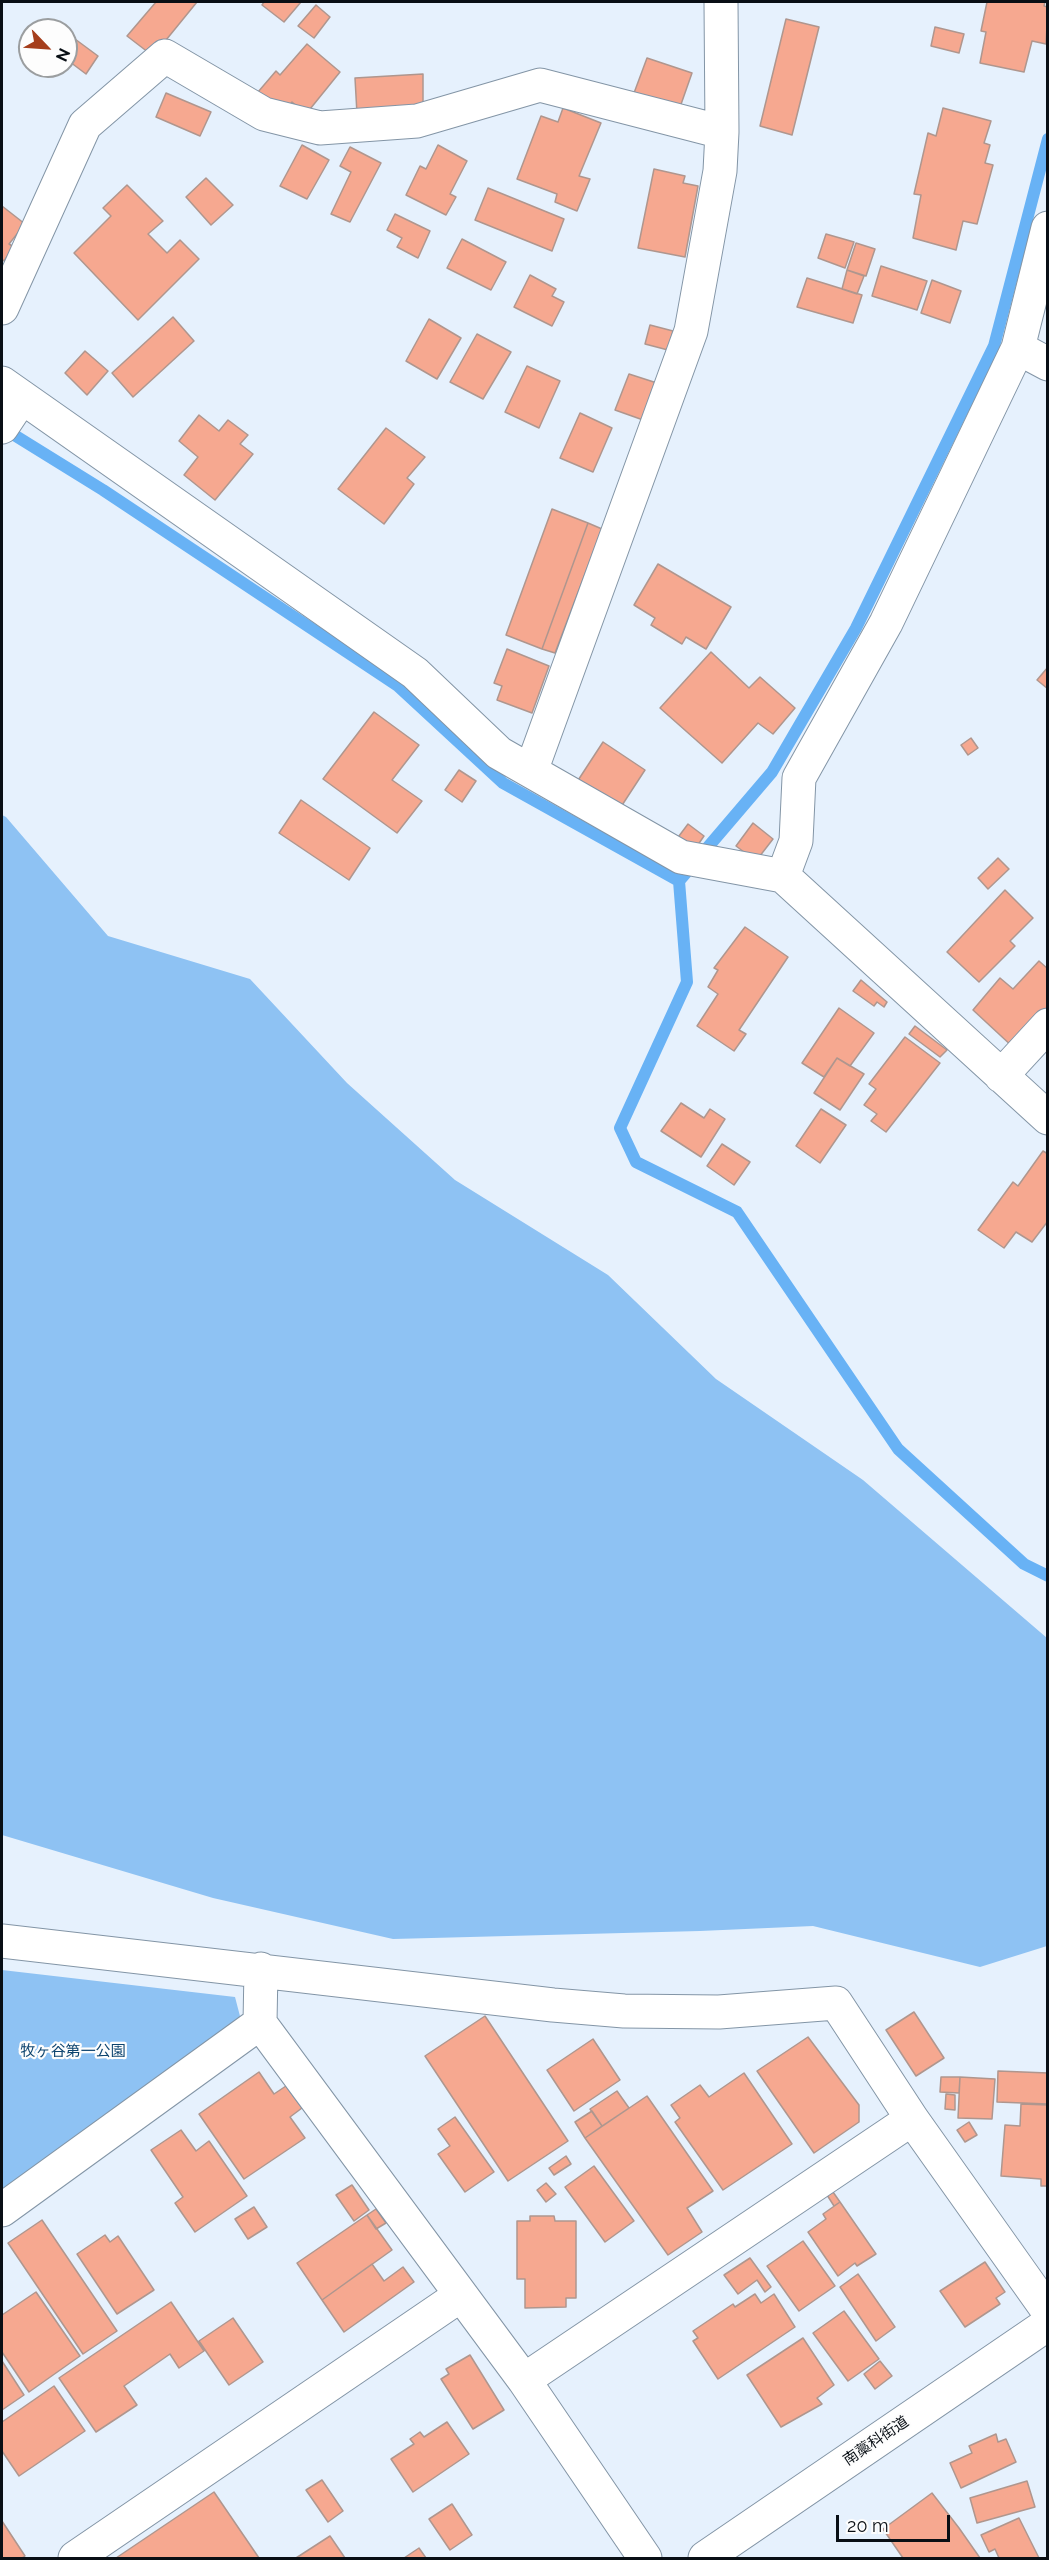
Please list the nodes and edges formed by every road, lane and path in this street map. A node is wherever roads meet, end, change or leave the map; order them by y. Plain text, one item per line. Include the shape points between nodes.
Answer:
1 (721, 2) edge
2 (722, 132) junction
3 (1047, 228) edge
4 (2, 308) edge
5 (1018, 348) junction
6 (1047, 364) edge
7 (9, 404) edge
8 (531, 771) junction
9 (783, 876) junction
10 (1047, 1025) edge
11 (1001, 1076) junction
12 (1047, 1118) edge
13 (2, 1941) edge
14 (261, 1969) junction
15 (260, 2023) junction
16 (912, 2119) junction
17 (2, 2210) edge
18 (461, 2295) junction
19 (1047, 2311) edge
20 (1047, 2324) edge
21 (524, 2380) junction
22 (75, 2559) edge
23 (645, 2559) edge
24 (705, 2559) edge

1 - 2 street
2 - 4 street via 540,85 417,121 320,128 264,114 165,56 85,125
2 - 8 street via 720,171 691,331
3 - 5 street
5 - 6 street
5 - 9 street via 886,622 799,778 796,841
7 - 8 street via 415,673 499,753
8 - 9 street via 681,857
9 - 11 street
10 - 11 street
11 - 12 street
13 - 14 street
14 - 15 street
14 - 16 street via 624,2011 719,2012 836,2003
15 - 17 street
15 - 18 street
16 - 19 street
16 - 21 street
18 - 21 street
18 - 22 street
20 - 24 street, 南藁科街道
21 - 23 street

